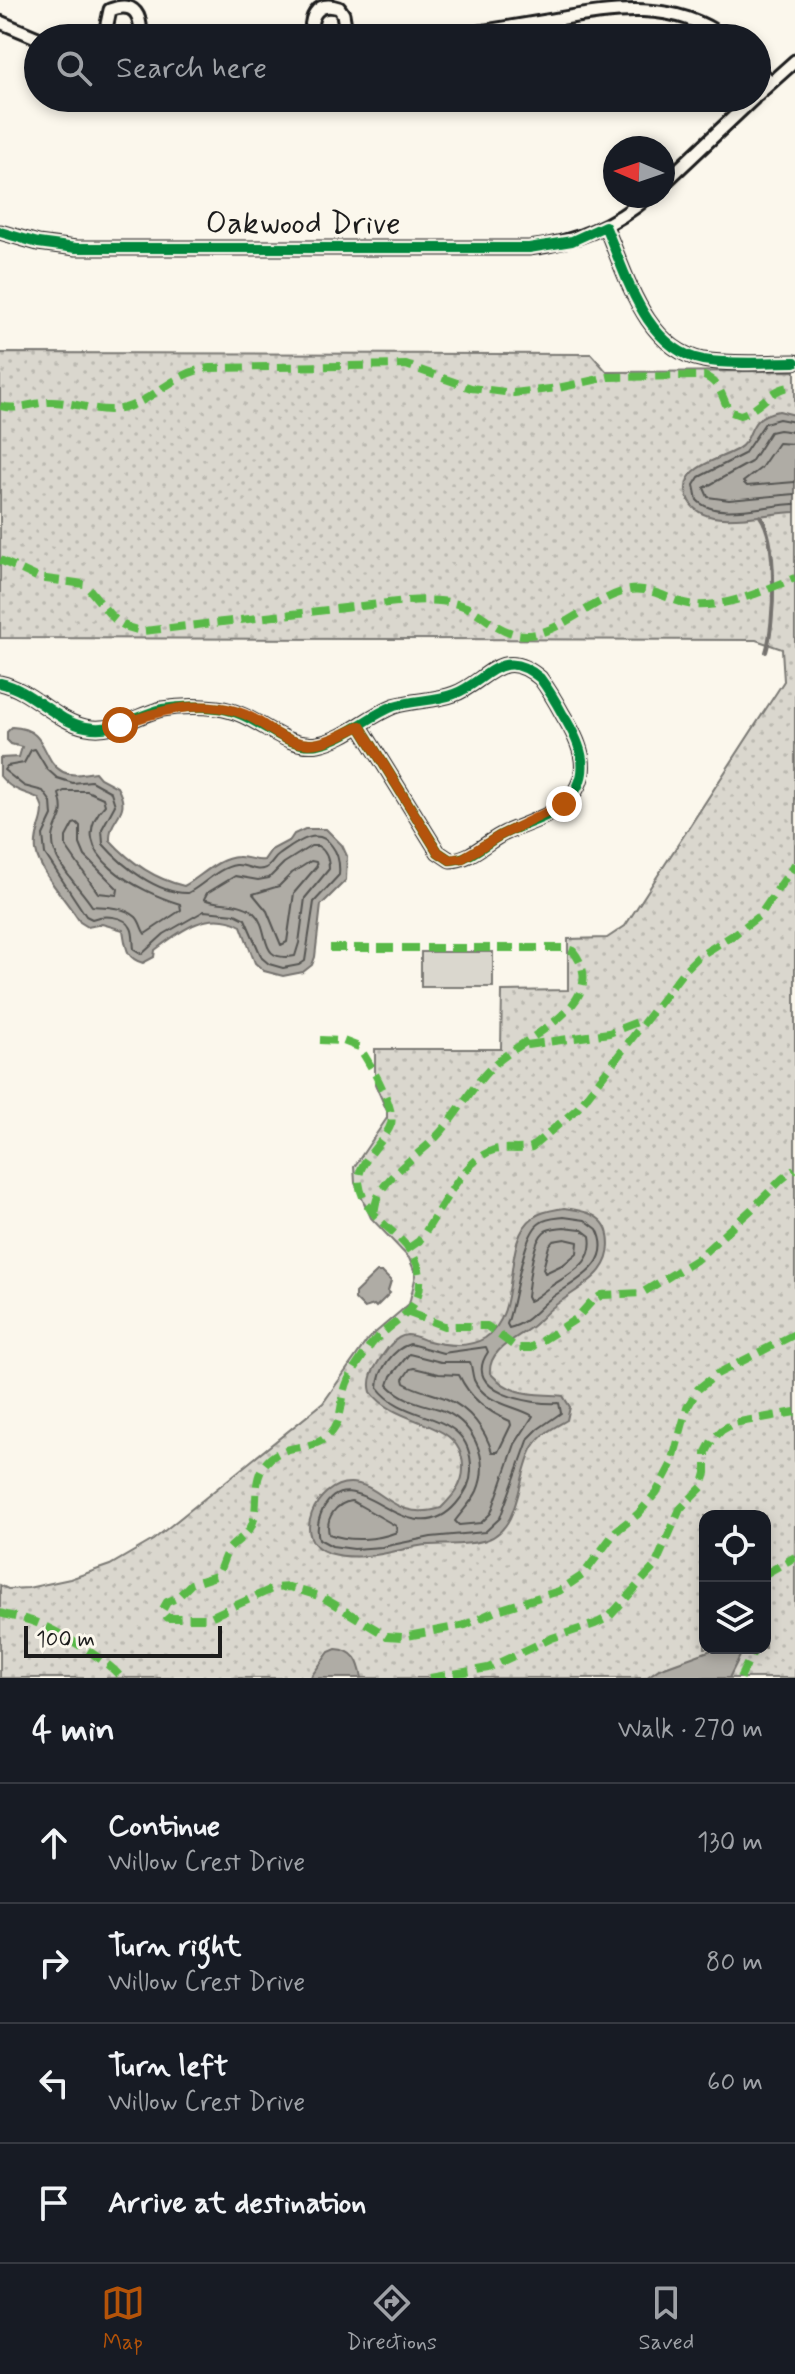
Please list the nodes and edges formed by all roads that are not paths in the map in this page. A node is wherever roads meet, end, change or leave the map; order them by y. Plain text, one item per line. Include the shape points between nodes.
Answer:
1 (546, 21) junction
2 (0, 22) edge
3 (106, 24) edge
4 (142, 24) edge
5 (311, 24) edge
6 (345, 24) edge
7 (537, 24) edge
8 (546, 24) edge
9 (704, 24) edge
10 (24, 32) edge
11 (795, 61) edge
12 (771, 82) edge
13 (740, 112) edge
14 (675, 173) edge
15 (631, 208) edge
16 (605, 226) junction
17 (0, 232) edge
18 (795, 362) edge
19 (0, 683) edge
20 (360, 726) junction

1 - 7 street
1 - 8 street
1 - 9 street via 642,6 682,13
2 - 10 street
3 - 4 street via 110,10 124,3 138,9
5 - 6 street via 315,10 332,5 343,14
11 - 12 street
13 - 14 street
15 - 16 street, Oakwood Drive
16 - 17 street, Oakwood Drive via 572,241 529,248 76,248
16 - 18 street via 643,311 667,342 708,360
19 - 20 street via 91,728 120,725 162,710 205,707 247,715 299,744 320,744
20 - 20 street via 438,852 450,860 555,810 576,789 583,767 577,737 546,686 533,672 517,666 490,669 454,694 396,706

